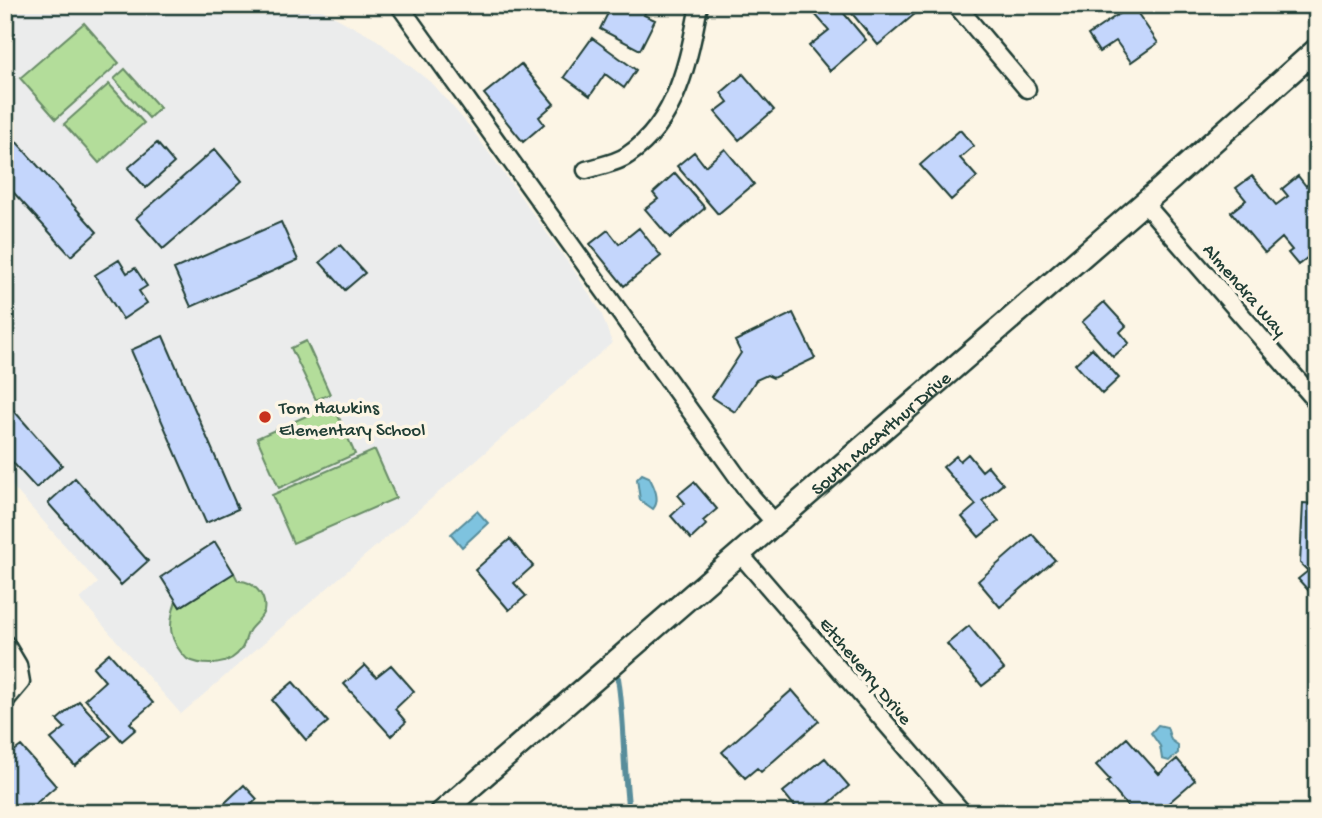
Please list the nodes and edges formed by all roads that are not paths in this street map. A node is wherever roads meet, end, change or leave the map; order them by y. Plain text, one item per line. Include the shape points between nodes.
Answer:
1 (399, 5) edge
2 (699, 5) edge
3 (956, 5) edge
4 (1317, 49) edge
5 (1027, 89) dead end
6 (586, 170) dead end
7 (1144, 203) junction
8 (1317, 402) edge
9 (775, 523) junction
10 (740, 554) junction
11 (5, 643) edge
12 (5, 701) edge
13 (441, 813) edge
14 (962, 813) edge

1 - 9 street
2 - 6 street via 689,59 670,107 654,132 626,156
3 - 5 street
4 - 7 street, South MacArthur Drive
7 - 8 street, Almendra Way
7 - 9 street, South MacArthur Drive
9 - 10 street, South MacArthur Drive
10 - 13 street, South MacArthur Drive
10 - 14 street, Etcheverry Drive
11 - 12 street via 18,665 21,682

